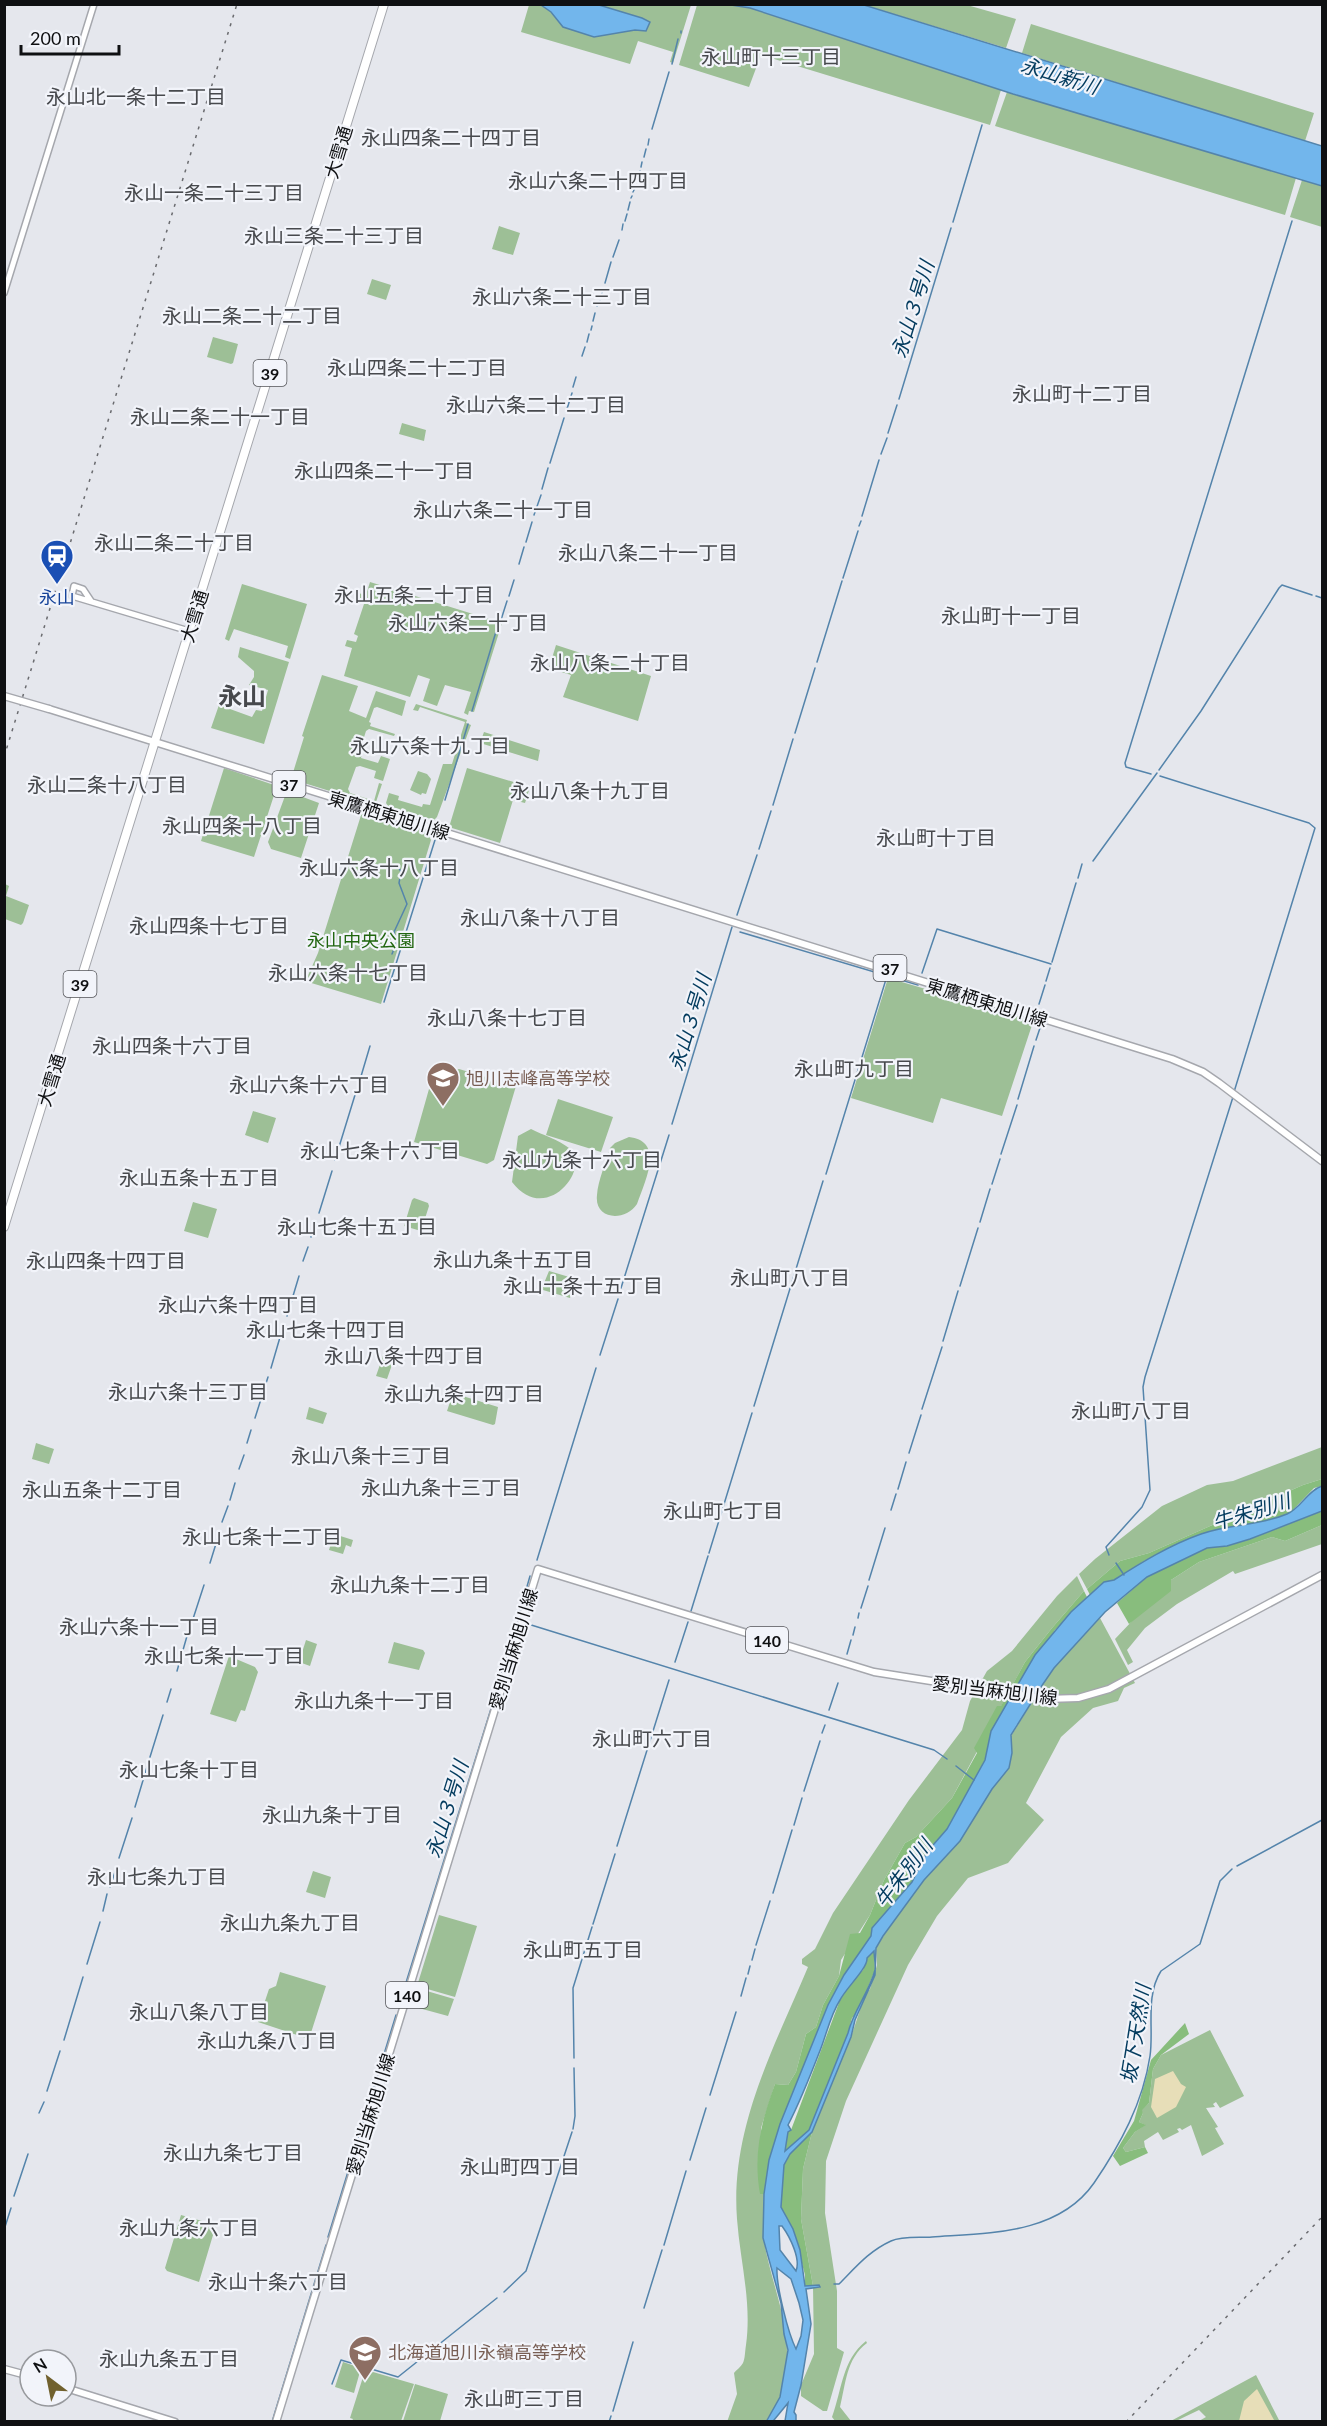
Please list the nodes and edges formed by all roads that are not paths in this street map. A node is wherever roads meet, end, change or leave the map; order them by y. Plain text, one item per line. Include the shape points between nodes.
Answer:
1 (94, 4) edge
2 (384, 4) edge
3 (4, 293) edge
4 (91, 601) dead end
5 (189, 631) junction
6 (4, 696) edge
7 (155, 741) junction
8 (1323, 1159) edge
9 (4, 1227) edge
10 (1323, 1575) edge
11 (78, 2392) edge
12 (176, 2421) edge
13 (276, 2421) edge

1 - 3 main road
2 - 5 highway, 大雪通 / 39
4 - 5 main road
5 - 7 highway, 大雪通 / 39
6 - 7 main road, 東鷹栖東旭川線 / 37, bridge
7 - 8 main road, 東鷹栖東旭川線 / 37 via 1172,1059 1234,1091
7 - 9 highway, 大雪通 / 39
10 - 13 main road, 愛別当麻旭川線 / 140 via 1109,1689 1078,1698 1046,1699 865,1670 538,1569
11 - 12 main road

